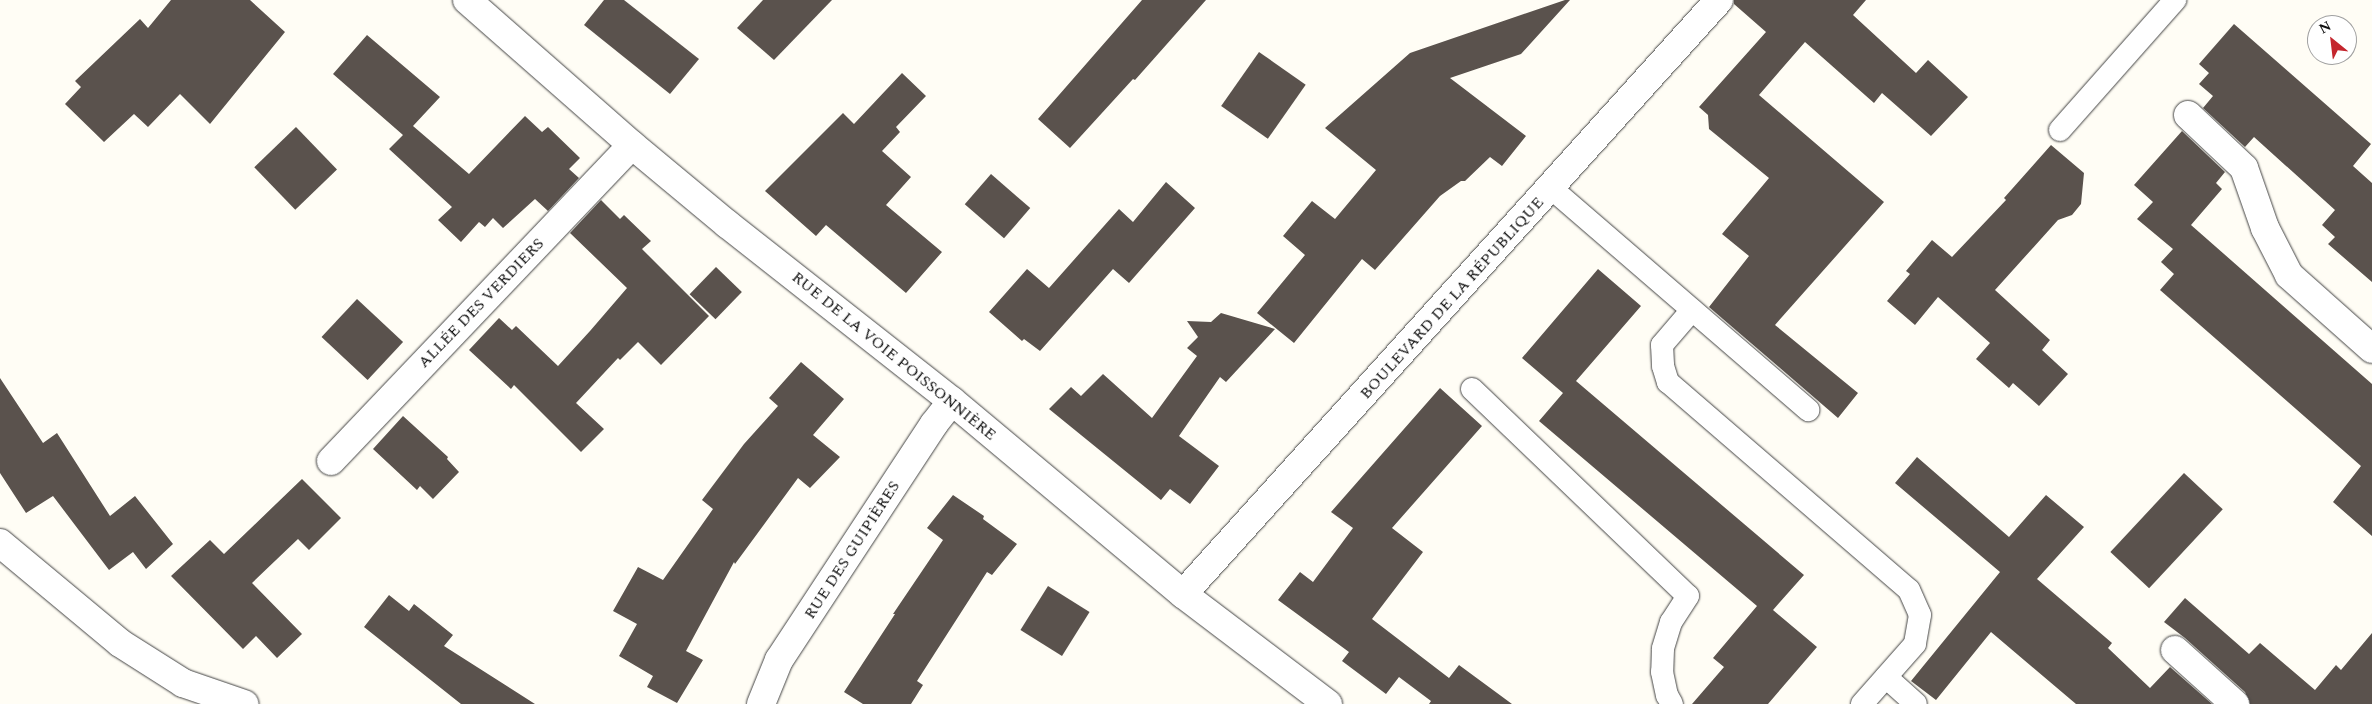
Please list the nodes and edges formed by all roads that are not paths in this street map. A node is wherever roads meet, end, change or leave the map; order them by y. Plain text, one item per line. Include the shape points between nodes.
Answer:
1 (467, 0) edge
2 (1719, 0) edge
3 (2175, 0) edge
4 (2188, 115) dead end
5 (2060, 130) dead end
6 (632, 145) junction
7 (1551, 188) junction
8 (1692, 310) junction
9 (2372, 349) edge
10 (1472, 389) dead end
11 (952, 401) junction
12 (1808, 410) dead end
13 (331, 461) dead end
14 (0, 543) edge
15 (1183, 594) junction
16 (2175, 650) dead end
17 (1886, 677) junction
18 (244, 704) edge
19 (761, 704) edge
20 (1328, 704) edge
21 (1672, 704) edge
22 (1862, 704) edge
23 (1916, 704) edge
24 (2235, 704) edge

1 - 6 street, RUE DE LA VOIE POISSONNIÈRE
2 - 7 street, BOULEVARD DE LA RÉPUBLIQUE
3 - 5 lane
4 - 9 street via 2244,168 2266,228 2289,275
6 - 11 street, RUE DE LA VOIE POISSONNIÈRE
6 - 13 street, ALLÉE DES VERDIERS
7 - 8 lane
7 - 15 street, BOULEVARD DE LA RÉPUBLIQUE
8 - 12 lane
8 - 17 lane via 1662,345 1668,382 1909,590 1920,615 1915,644
10 - 21 lane via 1688,596 1671,622 1663,649 1662,672
11 - 15 street, RUE DE LA VOIE POISSONNIÈRE
11 - 19 street, RUE DES GUIPIÈRES via 779,660
14 - 18 street via 120,643 183,683
15 - 20 street, RUE DE LA VOIE POISSONNIÈRE
16 - 24 street
17 - 22 lane
17 - 23 lane

